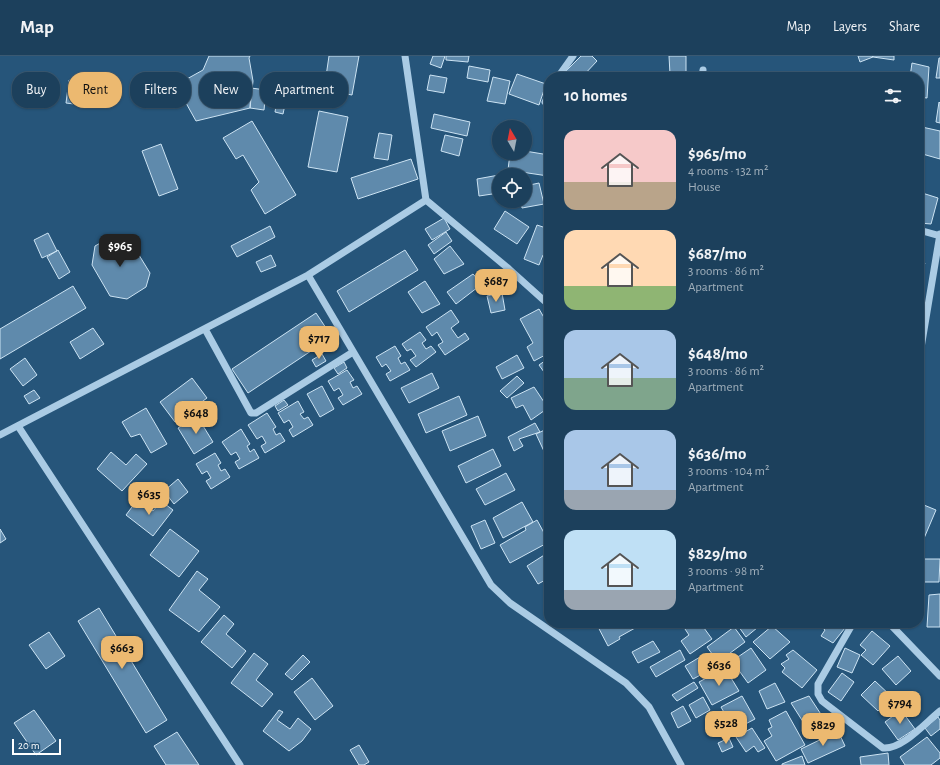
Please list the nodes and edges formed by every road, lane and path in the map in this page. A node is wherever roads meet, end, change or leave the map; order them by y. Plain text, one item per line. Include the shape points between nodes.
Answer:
1 (405, 56) edge
2 (573, 56) edge
3 (562, 72) edge
4 (426, 200) junction
5 (924, 231) edge
6 (940, 235) edge
7 (308, 275) junction
8 (544, 300) edge
9 (205, 329) junction
10 (924, 330) edge
11 (353, 352) junction
12 (18, 426) junction
13 (0, 435) edge
14 (544, 626) edge
15 (546, 628) edge
16 (850, 628) edge
17 (894, 628) edge
18 (940, 676) edge
19 (940, 711) edge
20 (240, 765) edge
21 (680, 765) edge

1 - 4 street
2 - 3 street
4 - 7 street
4 - 8 street
5 - 6 street
6 - 10 street
7 - 9 street
7 - 11 street
9 - 11 street via 251,413 256,413
9 - 12 street
11 - 14 street via 491,585 510,603
12 - 13 street
12 - 20 street
15 - 21 street via 626,683 639,695 649,707
16 - 19 street via 818,684 818,694 822,701 883,748 899,745
17 - 18 street

